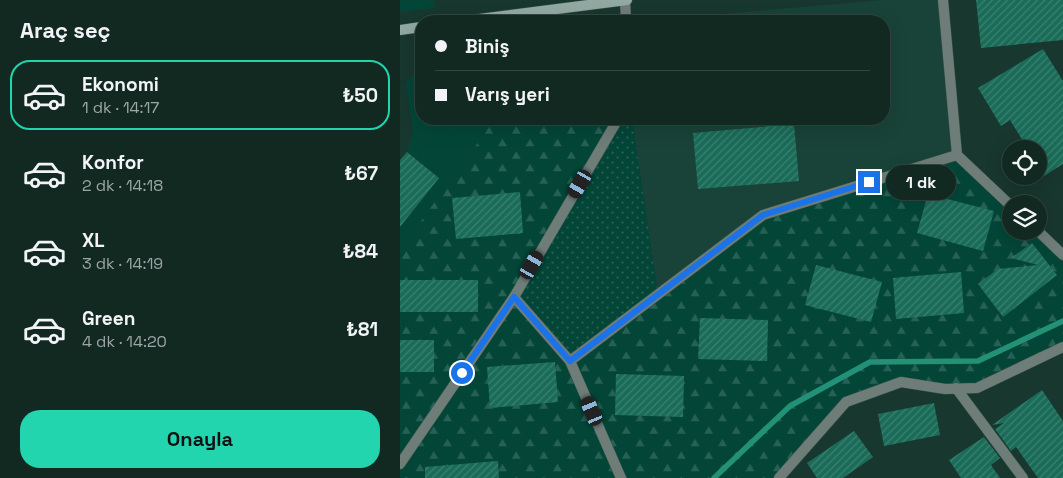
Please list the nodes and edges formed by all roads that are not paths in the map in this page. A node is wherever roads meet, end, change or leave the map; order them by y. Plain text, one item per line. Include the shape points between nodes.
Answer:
1 (626, 0) edge
2 (943, 0) edge
3 (510, 15) edge
4 (626, 15) edge
5 (415, 28) edge
6 (400, 30) edge
7 (614, 125) edge
8 (957, 155) junction
9 (1002, 198) edge
10 (1047, 240) edge
11 (1063, 255) edge
12 (514, 297) junction
13 (1063, 347) edge
14 (570, 361) junction
15 (956, 388) junction
16 (400, 464) edge
17 (785, 475) edge
18 (621, 478) edge
19 (1023, 478) edge

1 - 3 main road
1 - 4 street
2 - 8 street
5 - 6 main road
7 - 12 street
8 - 9 street
8 - 14 street via 763,215
10 - 11 street
12 - 14 street
12 - 16 street
13 - 15 street via 977,388
14 - 18 street
15 - 17 street via 901,382 846,402
15 - 19 street

